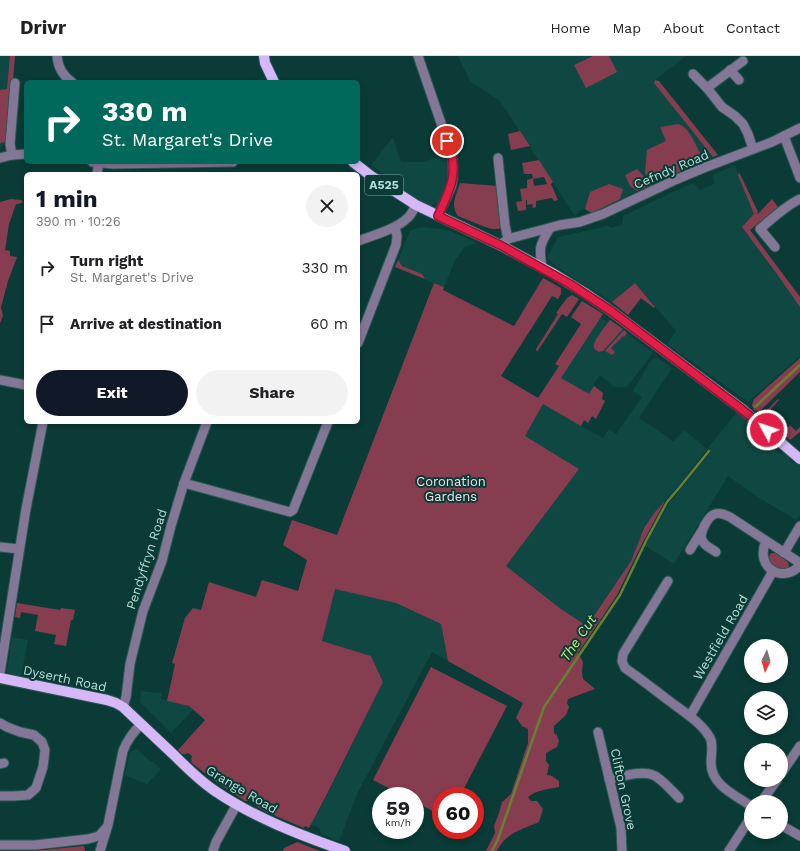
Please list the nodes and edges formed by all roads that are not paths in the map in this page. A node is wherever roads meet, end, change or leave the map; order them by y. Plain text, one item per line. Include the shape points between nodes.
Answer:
1 (57, 56) edge
2 (264, 56) edge
3 (418, 56) edge
4 (743, 61) dead end
5 (730, 70) junction
6 (693, 74) dead end
7 (68, 80) edge
8 (272, 80) edge
9 (739, 80) dead end
10 (15, 84) dead end
11 (707, 88) junction
12 (800, 128) edge
13 (784, 136) junction
14 (753, 149) junction
15 (24, 154) edge
16 (12, 155) junction
17 (0, 158) edge
18 (498, 158) dead end
19 (356, 164) edge
20 (800, 178) edge
21 (800, 199) edge
22 (416, 205) junction
23 (438, 216) junction
24 (395, 227) junction
25 (550, 228) junction
26 (508, 239) junction
27 (360, 240) edge
28 (500, 245) junction
29 (775, 246) dead end
30 (542, 268) junction
31 (360, 338) edge
32 (0, 380) edge
33 (24, 385) edge
34 (43, 424) edge
35 (205, 424) edge
36 (327, 424) edge
37 (800, 459) edge
38 (184, 482) junction
39 (800, 526) edge
40 (701, 532) junction
41 (766, 541) junction
42 (0, 547) edge
43 (19, 549) junction
44 (690, 550) dead end
45 (716, 552) dead end
46 (784, 553) junction
47 (800, 564) edge
48 (773, 571) junction
49 (668, 581) dead end
50 (0, 673) edge
51 (0, 678) edge
52 (123, 707) junction
53 (690, 716) junction
54 (0, 723) edge
55 (141, 724) junction
56 (598, 732) dead end
57 (800, 746) edge
58 (788, 764) edge
59 (609, 779) junction
60 (0, 796) edge
61 (679, 798) dead end
62 (744, 801) edge
63 (237, 804) junction
64 (108, 825) junction
65 (744, 828) edge
66 (788, 829) edge
67 (800, 836) edge
68 (0, 845) edge
69 (100, 851) edge
70 (213, 851) edge
71 (344, 851) edge
72 (622, 851) edge
73 (729, 851) edge

1 - 7 street via 60,68
2 - 8 main road
3 - 23 street via 452,155 454,170 452,184
4 - 5 street
5 - 9 street
5 - 11 street
6 - 11 street
10 - 16 street via 10,144
11 - 14 street via 722,106 743,124
12 - 13 street, Cefndy Road
13 - 14 street, Cefndy Road
13 - 20 street
14 - 25 street, Cefndy Road via 681,178 603,214
15 - 16 street
16 - 17 street
18 - 26 street
19 - 22 main road, A525
21 - 29 street via 760,229
22 - 23 main road, A525
22 - 24 street via 411,214
23 - 28 main road, A525
24 - 27 street
24 - 31 street via 396,245
25 - 26 street, Cefndy Road
25 - 30 street via 541,244
26 - 28 street, Cefndy Road
28 - 30 main road, A525
30 - 37 main road, A525 via 611,311 742,409
32 - 33 street
34 - 43 street
35 - 38 street, Pendyffryn Road
36 - 38 street via 294,510 290,512
38 - 52 street, Pendyffryn Road via 162,562 143,611
39 - 46 street
40 - 41 street via 710,517 720,513
40 - 44 street
40 - 45 street via 704,544
41 - 46 street
41 - 48 street via 763,547 764,561
42 - 43 street
43 - 50 street
46 - 47 street
47 - 48 street via 797,569 785,574
48 - 53 street, Westfield Road
49 - 53 street via 623,654 622,661 625,668
51 - 52 main road, Dyserth Road via 107,700
52 - 55 main road, Dyserth Road
53 - 62 street via 712,741 711,764 718,782
54 - 60 street via 34,735 42,742 45,750 42,772 36,788 28,795
55 - 63 main road, Grange Road via 194,774
55 - 64 street via 125,746
56 - 59 street, Clifton Grove
57 - 58 street
59 - 61 street via 640,774 653,775
59 - 72 street, Clifton Grove via 621,828
63 - 70 street
63 - 71 main road, Grange Road via 266,820
64 - 68 street via 99,836 88,839 35,845
64 - 69 street
65 - 73 street
66 - 67 street

